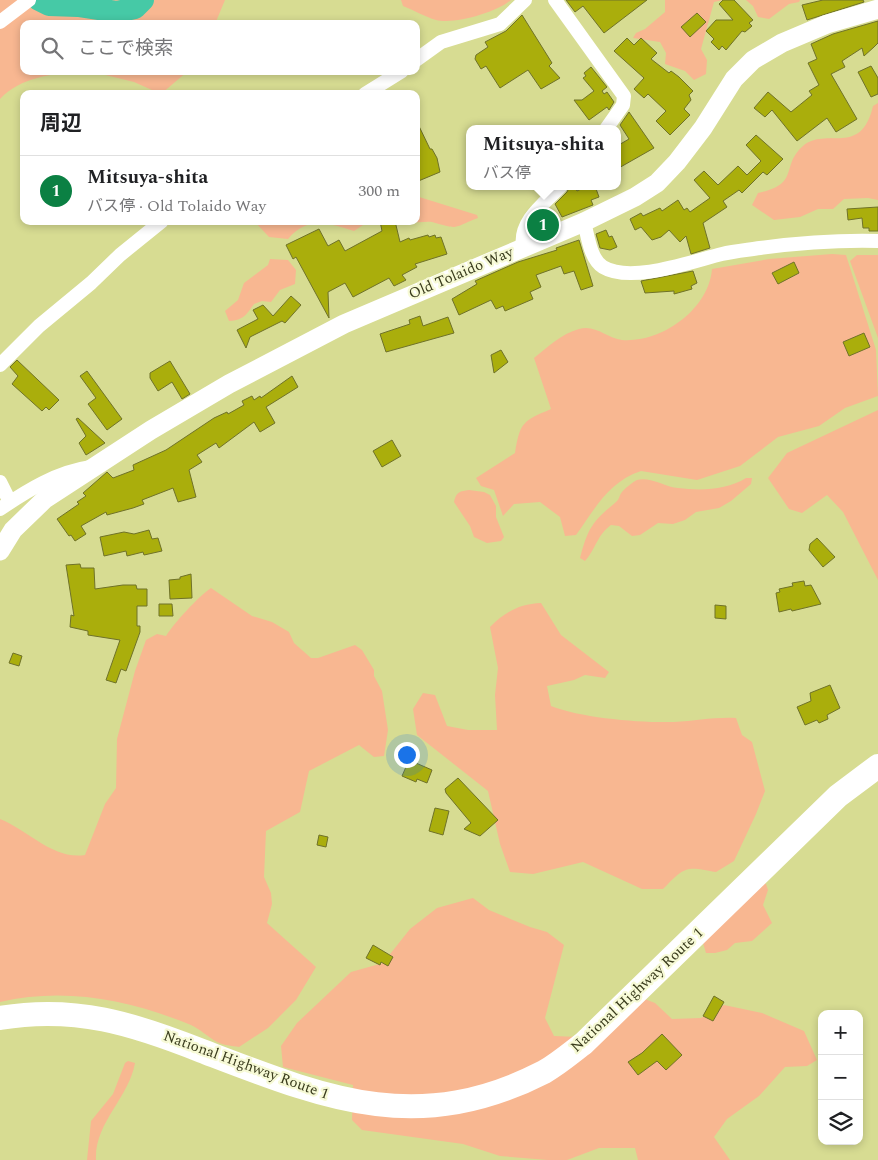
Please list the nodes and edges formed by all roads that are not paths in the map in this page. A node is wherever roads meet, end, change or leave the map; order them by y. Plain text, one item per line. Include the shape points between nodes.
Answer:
1 (29, 0) edge
2 (525, 0) edge
3 (555, 0) edge
4 (878, 9) edge
5 (0, 22) edge
6 (420, 57) edge
7 (396, 75) edge
8 (371, 90) edge
9 (609, 125) edge
10 (557, 190) edge
11 (584, 222) junction
12 (157, 225) edge
13 (878, 241) edge
14 (523, 246) junction
15 (0, 365) edge
16 (92, 467) junction
17 (0, 482) edge
18 (5, 506) edge
19 (0, 551) edge
20 (878, 766) edge
21 (1, 1018) edge

1 - 5 street
2 - 6 street via 500,24 441,42
3 - 9 street via 624,96 623,105
4 - 11 street, Old Tolaido Way via 827,24 782,43 753,60 734,79 703,128 657,183 627,202
7 - 8 street
10 - 14 street via 529,220 523,230
11 - 13 street via 595,259 603,267 617,272 657,271 763,248
11 - 14 street, Old Tolaido Way
12 - 15 street via 38,326
14 - 16 street, Old Tolaido Way via 344,324 229,384
16 - 18 street via 56,476
16 - 19 street, Old Tolaido Way via 26,516
17 - 18 street
20 - 21 highway, National Highway Route 1 via 838,796 584,1043 546,1071 501,1091 435,1106 402,1107 358,1102 266,1076 148,1030 95,1017 49,1012

